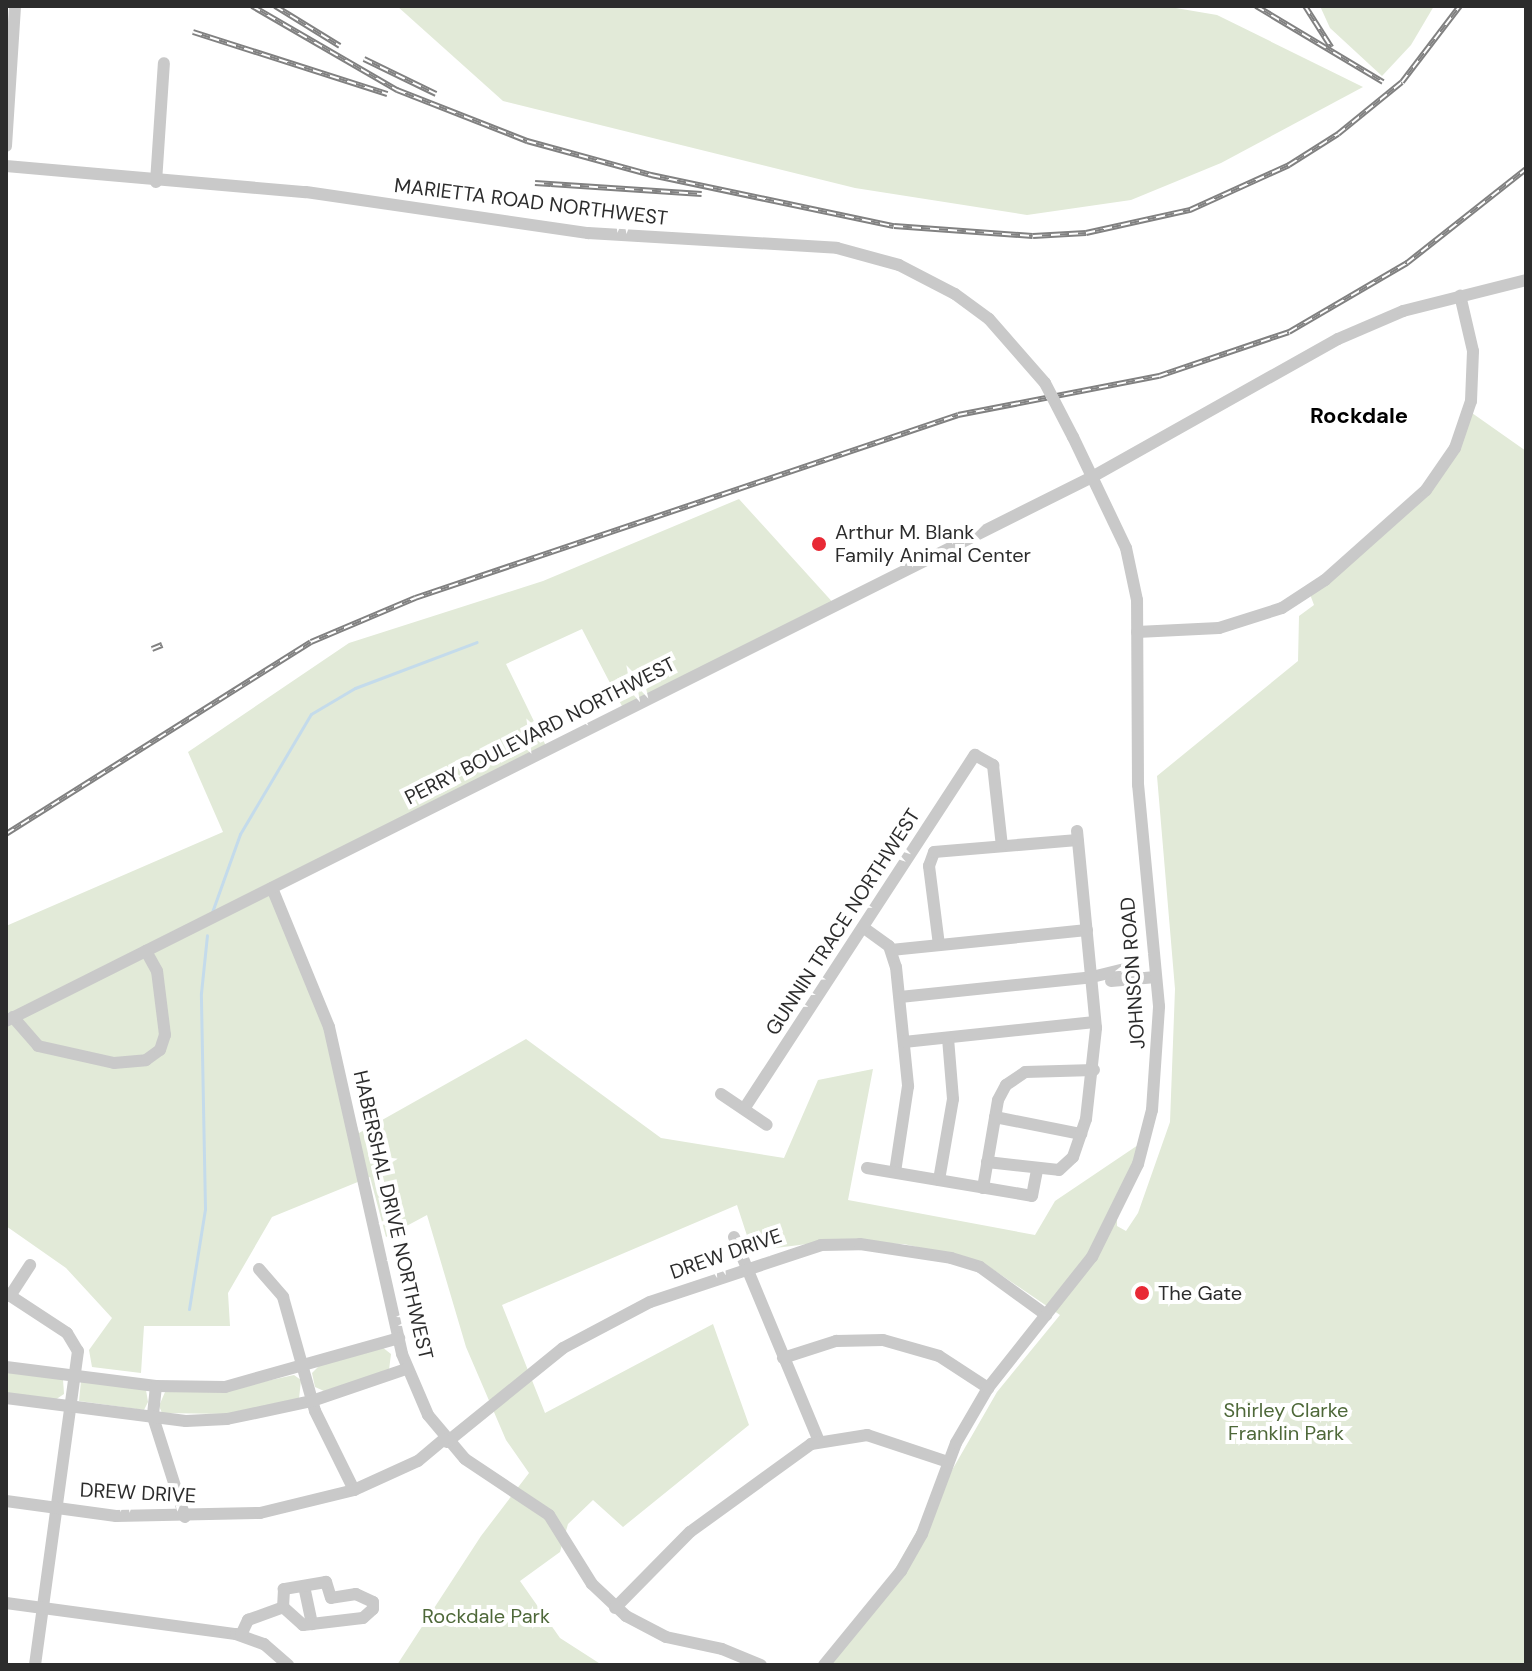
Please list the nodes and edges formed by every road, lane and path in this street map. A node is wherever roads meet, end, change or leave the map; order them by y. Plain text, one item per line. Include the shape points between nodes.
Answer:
1 (15, 6) edge
2 (10, 30) edge
3 (164, 63) dead end
4 (6, 146) edge
5 (6, 166) edge
6 (156, 182) junction
7 (1526, 280) edge
8 (1460, 295) junction
9 (1092, 477) junction
10 (1137, 632) junction
11 (917, 846) junction
12 (1002, 846) junction
13 (932, 856) junction
14 (272, 888) junction
15 (864, 928) junction
16 (1087, 930) junction
17 (939, 945) junction
18 (891, 950) junction
19 (146, 951) junction
20 (1155, 971) junction
21 (1092, 980) junction
22 (900, 997) junction
23 (10, 1019) edge
24 (1095, 1022) junction
25 (948, 1038) junction
26 (904, 1042) junction
27 (1094, 1070) junction
28 (721, 1094) dead end
29 (744, 1109) junction
30 (995, 1117) junction
31 (767, 1125) dead end
32 (1081, 1134) junction
33 (987, 1162) junction
34 (867, 1168) dead end
35 (1037, 1171) junction
36 (895, 1172) junction
37 (939, 1180) junction
38 (983, 1188) junction
39 (734, 1237) dead end
40 (30, 1265) dead end
41 (745, 1268) junction
42 (259, 1269) dead end
43 (8, 1294) edge
44 (1046, 1315) junction
45 (399, 1338) junction
46 (783, 1358) junction
47 (6, 1367) edge
48 (303, 1368) junction
49 (406, 1369) junction
50 (74, 1376) junction
51 (156, 1386) junction
52 (988, 1388) junction
53 (6, 1398) edge
54 (312, 1401) junction
55 (67, 1405) junction
56 (153, 1417) junction
57 (445, 1440) junction
58 (819, 1441) junction
59 (948, 1462) junction
60 (354, 1490) junction
61 (6, 1501) edge
62 (55, 1507) junction
63 (185, 1517) junction
64 (304, 1586) junction
65 (6, 1603) edge
66 (283, 1607) junction
67 (44, 1608) junction
68 (615, 1608) junction
69 (312, 1624) junction
70 (241, 1635) junction
71 (35, 1665) edge
72 (288, 1665) edge
73 (761, 1665) edge
74 (824, 1665) edge

1 - 2 street
2 - 4 street
3 - 6 street
5 - 6 street, MARIETTA ROAD NORTHWEST
6 - 9 street, MARIETTA ROAD NORTHWEST, bridge via 306,192 588,233 837,248 899,265 989,319 1045,383
7 - 8 street, PERRY BOULEVARD NORTHWEST
8 - 9 street, PERRY BOULEVARD NORTHWEST via 1403,311 1338,339
8 - 10 street via 1473,351 1471,401 1455,448 1426,490 1325,580 1282,608 1219,628
9 - 10 street, JOHNSON ROAD via 1133,573
9 - 14 street, PERRY BOULEVARD NORTHWEST
10 - 20 street, JOHNSON ROAD via 1138,785
11 - 12 street, GUNNIN TRACE NORTHWEST via 975,755 993,765
11 - 13 street
11 - 15 street, GUNNIN TRACE NORTHWEST
12 - 13 street via 939,850
12 - 16 street via 1078,836
13 - 17 street
14 - 19 street, PERRY BOULEVARD NORTHWEST
14 - 45 street, HABERSHAL DRIVE NORTHWEST via 329,1027
15 - 18 street
15 - 29 street, GUNNIN TRACE NORTHWEST
16 - 17 street
16 - 21 street
17 - 18 street
18 - 22 street
19 - 23 street, PERRY BOULEVARD NORTHWEST
19 - 23 street via 157,971 165,1035 160,1050 146,1060 114,1063 38,1046
20 - 21 street
20 - 21 street via 1137,966
20 - 44 street, JOHNSON ROAD via 1159,1062 1138,1164 1092,1257
21 - 22 street
21 - 24 street
22 - 26 street
24 - 25 street
24 - 27 street
25 - 26 street
25 - 37 street via 953,1099
26 - 36 street via 908,1086
27 - 30 street via 1025,1072 1006,1085
27 - 32 street
28 - 29 street
29 - 31 street
30 - 32 street
30 - 33 street
32 - 35 street via 1069,1163
33 - 35 street
33 - 38 street
34 - 36 street
35 - 38 street via 1032,1196
36 - 37 street
37 - 38 street
39 - 41 street
40 - 43 street
41 - 44 street, DREW DRIVE via 821,1245 860,1244 951,1258 980,1267
41 - 46 street
41 - 57 street, DREW DRIVE via 650,1302 563,1348
42 - 48 street via 283,1297
43 - 50 street via 76,1342
44 - 52 street, JOHNSON ROAD
45 - 48 street
45 - 49 street, HABERSHAL DRIVE NORTHWEST
46 - 52 street via 836,1341 883,1340 939,1356
46 - 58 street
47 - 50 street
48 - 51 street via 225,1387
48 - 54 street
49 - 54 street
49 - 57 street, HABERSHAL DRIVE NORTHWEST
50 - 51 street
50 - 55 street
51 - 56 street
52 - 59 street, JOHNSON ROAD
53 - 55 street
54 - 56 street via 227,1419
54 - 60 street
55 - 56 street
55 - 62 street
56 - 63 street
57 - 60 street, DREW DRIVE via 418,1461
57 - 68 street, HABERSHAL DRIVE NORTHWEST via 549,1515 592,1584
58 - 59 street via 875,1436
58 - 68 street via 690,1532
59 - 74 street, JOHNSON ROAD via 922,1534 901,1571
60 - 63 street, DREW DRIVE via 260,1513
61 - 62 street, DREW DRIVE
62 - 63 street, DREW DRIVE via 116,1516
62 - 67 street
64 - 66 street via 284,1589
64 - 69 street
64 - 69 street via 326,1582 331,1598 356,1594 373,1602 363,1618
65 - 67 street
66 - 69 street via 295,1623
66 - 70 street via 248,1620
67 - 70 street
67 - 71 street
68 - 73 street, HABERSHAL DRIVE NORTHWEST via 666,1637 722,1649
70 - 72 street via 264,1644

